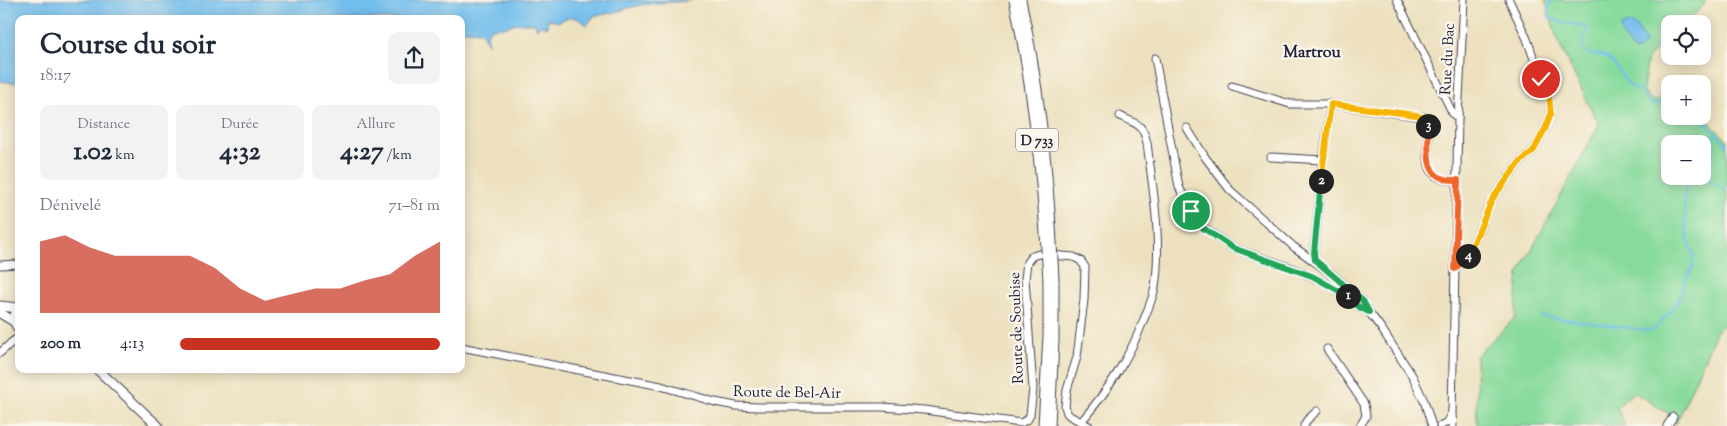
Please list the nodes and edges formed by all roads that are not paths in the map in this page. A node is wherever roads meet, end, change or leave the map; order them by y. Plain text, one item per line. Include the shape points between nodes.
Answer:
1 (1014, 0) edge
2 (1021, 0) edge
3 (1397, 0) edge
4 (1464, 0) edge
5 (1509, 0) edge
6 (1155, 58) dead end
7 (1232, 86) dead end
8 (1331, 104) junction
9 (1120, 116) dead end
10 (1458, 118) junction
11 (1187, 128) dead end
12 (1271, 157) dead end
13 (1323, 160) junction
14 (1458, 180) junction
15 (1315, 260) junction
16 (15, 264) edge
17 (0, 266) edge
18 (1455, 269) junction
19 (1051, 281) junction
20 (0, 306) edge
21 (15, 308) edge
22 (0, 312) edge
23 (1369, 312) junction
24 (15, 324) edge
25 (15, 329) edge
26 (15, 340) edge
27 (12, 342) junction
28 (465, 348) edge
29 (1326, 349) dead end
30 (0, 353) edge
31 (101, 373) edge
32 (110, 373) edge
33 (135, 403) junction
34 (1318, 411) dead end
35 (1452, 414) junction
36 (1673, 417) dead end
37 (1026, 421) joint
38 (1081, 422) junction
39 (158, 426) edge
40 (1043, 426) edge
41 (1050, 426) edge
42 (1089, 426) edge
43 (1304, 426) edge
44 (1360, 426) edge
45 (1432, 426) edge
46 (1440, 426) edge
47 (1453, 426) edge
48 (1667, 426) edge

1 - 19 main road, D 733, bridge via 1036,128
2 - 19 main road, D 733, bridge via 1042,124 1051,216
3 - 10 street via 1453,114
4 - 10 street, Rue du Bac
5 - 18 street via 1549,95 1551,114 1534,150 1519,163 1493,198 1467,258
6 - 23 street via 1179,187 1203,228 1233,248 1326,283
7 - 8 street via 1290,104
8 - 13 street
8 - 14 street via 1424,117 1428,122 1428,164 1441,178
9 - 38 street via 1138,123 1148,143 1157,229 1155,285 1153,298 1130,353
10 - 14 street, Rue du Bac
11 - 15 street via 1230,190 1294,247
12 - 13 street
13 - 15 street
14 - 18 street, Rue du Bac
15 - 23 street via 1363,301
16 - 17 street
18 - 35 street, Rue du Bac
19 - 40 main road, D 733
19 - 41 main road, D 733 via 1054,349
20 - 21 main road
22 - 24 main road
23 - 45 street via 1414,377
25 - 27 street
26 - 27 street
27 - 30 street
28 - 37 street, Route de Bel-Air via 661,386 736,406 882,407 1016,424
29 - 44 street via 1364,404 1366,416
31 - 33 main road
32 - 33 main road
33 - 39 main road
34 - 43 street
35 - 46 street
35 - 47 street, Rue du Bac
36 - 48 street
37 - 38 street, Route de Soubise via 1030,415 1033,389 1025,279 1028,262 1039,254 1074,257 1085,268 1077,357 1065,406 1067,413
38 - 42 street, Route de Soubise

